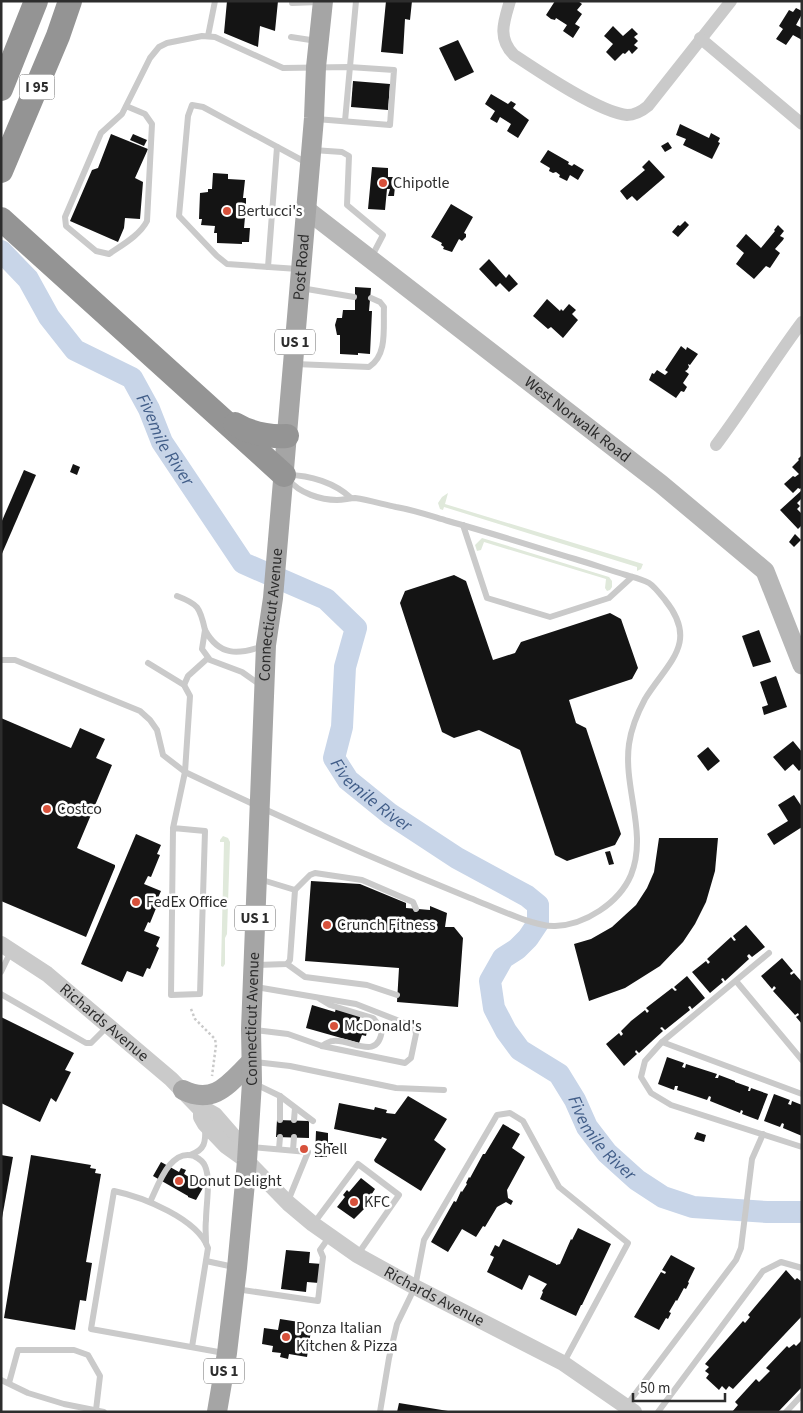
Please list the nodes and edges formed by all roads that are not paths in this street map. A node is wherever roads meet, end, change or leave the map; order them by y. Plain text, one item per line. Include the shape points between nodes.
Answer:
1 (36, 1) edge
2 (70, 1) edge
3 (215, 1) edge
4 (356, 1) edge
5 (510, 1) edge
6 (731, 1) edge
7 (323, 2) edge
8 (292, 3) dead end
9 (208, 36) junction
10 (291, 37) dead end
11 (700, 38) junction
12 (318, 41) junction
13 (316, 67) junction
14 (349, 67) junction
15 (1, 89) edge
16 (126, 106) junction
17 (314, 118) junction
18 (345, 121) junction
19 (802, 124) edge
20 (277, 147) junction
21 (311, 158) junction
22 (1, 171) edge
23 (307, 210) junction
24 (1, 220) edge
25 (371, 259) junction
26 (268, 267) junction
27 (300, 278) junction
28 (354, 297) dead end
29 (371, 298) dead end
30 (802, 322) edge
31 (293, 364) junction
32 (204, 404) junction
33 (287, 436) junction
34 (716, 445) dead end
35 (284, 475) junction
36 (351, 498) junction
37 (463, 525) junction
38 (632, 577) junction
39 (177, 596) dead end
40 (205, 630) junction
41 (266, 645) junction
42 (208, 658) junction
43 (1, 660) edge
44 (148, 663) dead end
45 (802, 665) edge
46 (184, 685) junction
47 (264, 688) junction
48 (185, 772) junction
49 (260, 807) junction
50 (173, 828) junction
51 (257, 879) junction
52 (295, 890) junction
53 (416, 909) dead end
54 (6, 947) edge
55 (769, 953) dead end
56 (287, 964) junction
57 (254, 965) junction
58 (1, 972) edge
59 (736, 981) junction
60 (253, 987) junction
61 (1, 994) edge
62 (397, 995) dead end
63 (317, 998) junction
64 (107, 1026) junction
65 (251, 1029) junction
66 (662, 1042) junction
67 (322, 1046) junction
68 (802, 1060) edge
69 (251, 1062) junction
70 (252, 1082) junction
71 (183, 1090) junction
72 (444, 1090) dead end
73 (802, 1094) edge
74 (280, 1096) junction
75 (295, 1108) junction
76 (203, 1117) junction
77 (280, 1120) dead end
78 (294, 1120) dead end
79 (312, 1120) dead end
80 (763, 1134) junction
81 (280, 1137) dead end
82 (294, 1137) dead end
83 (802, 1147) edge
84 (279, 1149) junction
85 (293, 1150) junction
86 (247, 1154) junction
87 (190, 1155) junction
88 (150, 1202) junction
89 (288, 1202) junction
90 (313, 1224) junction
91 (330, 1236) junction
92 (206, 1243) junction
93 (358, 1255) junction
94 (206, 1261) junction
95 (237, 1268) junction
96 (802, 1268) edge
97 (415, 1287) junction
98 (235, 1288) junction
99 (192, 1347) junction
100 (227, 1353) junction
101 (563, 1363) junction
102 (1, 1380) edge
103 (9, 1383) junction
104 (802, 1395) edge
105 (630, 1409) edge
106 (96, 1410) junction
107 (216, 1411) edge
108 (104, 1412) edge
109 (380, 1412) edge
110 (658, 1412) edge
111 (786, 1412) edge

1 - 15 highway, I 95
2 - 22 highway, I 95
3 - 9 lane
4 - 14 lane
5 - 11 street via 503,34 514,55 596,105 619,113 642,111
6 - 11 street
7 - 8 lane
7 - 12 main road, Post Road / US 1
9 - 13 lane via 283,68
9 - 16 lane via 159,48 148,61
10 - 12 lane
11 - 19 street
12 - 13 main road, Post Road / US 1
13 - 14 lane
13 - 17 main road, Post Road / US 1
14 - 18 lane
14 - 18 lane via 394,70 393,88 390,125
16 - 16 lane via 122,114 101,133 65,217 66,226 96,252 109,254 131,239 146,221 152,124 146,114
17 - 18 lane
17 - 21 main road, Post Road / US 1
20 - 21 lane
20 - 26 lane
20 - 26 lane via 203,107 192,105 188,116 179,216 227,264
21 - 23 main road, Post Road / US 1
21 - 25 lane via 342,152 349,156 347,205 383,234
23 - 25 main road, West Norwalk Road
23 - 27 main road, Post Road / US 1
24 - 32 highway
25 - 45 main road, West Norwalk Road via 661,484 765,571
26 - 27 lane
27 - 28 lane
27 - 31 main road, Post Road / US 1
29 - 31 lane via 384,307 381,353 376,362 369,367
30 - 34 street
31 - 33 main road, Post Road / US 1
32 - 33 highway via 246,430
32 - 35 highway
33 - 35 main road, Post Road / US 1
35 - 36 lane via 331,484
35 - 36 lane via 303,492 338,500
35 - 41 main road, Connecticut Avenue / US 1
36 - 37 lane via 404,508
37 - 38 lane
37 - 38 lane via 487,598 550,617 609,598
38 - 49 lane via 649,583 666,600 677,617 681,638 676,654 645,700 629,741 628,759 638,838 631,874 625,886 605,906 582,921 553,927 524,920
39 - 40 lane via 190,601 201,612
40 - 41 lane via 211,641 228,652 246,652
40 - 42 lane via 202,649
41 - 47 main road, Connecticut Avenue / US 1
42 - 46 lane via 188,676
42 - 47 lane via 242,672
43 - 48 lane via 15,660 140,711 157,730 163,755
44 - 46 lane
46 - 48 lane via 190,696
47 - 49 main road, Connecticut Avenue / US 1
48 - 49 lane
48 - 50 lane
49 - 51 main road, Connecticut Avenue / US 1
50 - 50 lane via 171,995 200,994 205,831
51 - 52 lane
51 - 57 main road, Connecticut Avenue / US 1
52 - 53 lane via 314,873 362,880 413,902
52 - 56 lane via 290,960
54 - 58 lane
54 - 64 street, Richards Avenue via 47,974
55 - 59 lane
56 - 57 lane
56 - 62 lane via 305,977 367,985
57 - 60 main road, Connecticut Avenue / US 1
59 - 66 lane
59 - 68 lane
60 - 63 lane
60 - 65 main road, Connecticut Avenue / US 1
61 - 64 lane via 86,1043 91,1043
63 - 67 lane via 373,1018 382,1029 372,1046 334,1040
63 - 67 lane via 356,1004 407,1024 415,1029 416,1034 411,1058 405,1062
64 - 71 street, Richards Avenue
65 - 67 lane via 288,1034
65 - 69 main road, Connecticut Avenue / US 1
66 - 73 lane
66 - 80 lane via 645,1061 641,1077 651,1093 671,1105
69 - 70 main road, Connecticut Avenue / US 1
69 - 71 main road via 216,1093 198,1096
69 - 72 lane via 290,1066 396,1088
70 - 74 lane
70 - 86 main road, Connecticut Avenue / US 1
71 - 76 street, Richards Avenue
74 - 75 lane
74 - 77 lane
75 - 78 lane
75 - 79 lane
76 - 86 street, Richards Avenue via 208,1111 215,1115
76 - 87 lane via 203,1145
80 - 83 lane
80 - 105 lane via 752,1159 741,1248 736,1260
81 - 84 lane
82 - 85 lane
84 - 85 lane
84 - 86 lane
85 - 89 lane via 308,1152
86 - 89 street, Richards Avenue
86 - 95 main road, Connecticut Avenue / US 1
87 - 88 lane via 178,1157 170,1163
87 - 92 lane via 205,1166 208,1190
88 - 92 lane via 195,1229
88 - 99 lane via 114,1191 92,1329
89 - 90 street, Richards Avenue
90 - 91 street, Richards Avenue
90 - 93 lane via 358,1164 399,1195
91 - 93 street, Richards Avenue
91 - 98 lane via 320,1250 323,1258 318,1301
92 - 94 lane
93 - 97 street, Richards Avenue
94 - 95 lane
94 - 99 lane
95 - 98 main road, Connecticut Avenue / US 1
96 - 110 lane via 781,1262 764,1271
97 - 101 street, Richards Avenue
97 - 101 lane via 424,1240 497,1115 510,1113 523,1121 559,1188 628,1243
97 - 109 lane via 397,1324
98 - 100 main road, Connecticut Avenue / US 1
99 - 100 lane
100 - 107 main road, Connecticut Avenue / US 1
101 - 105 street, Richards Avenue
102 - 103 lane
103 - 106 lane via 28,1393
103 - 106 lane via 18,1350 74,1350 88,1355 100,1376
104 - 111 lane
106 - 108 lane

